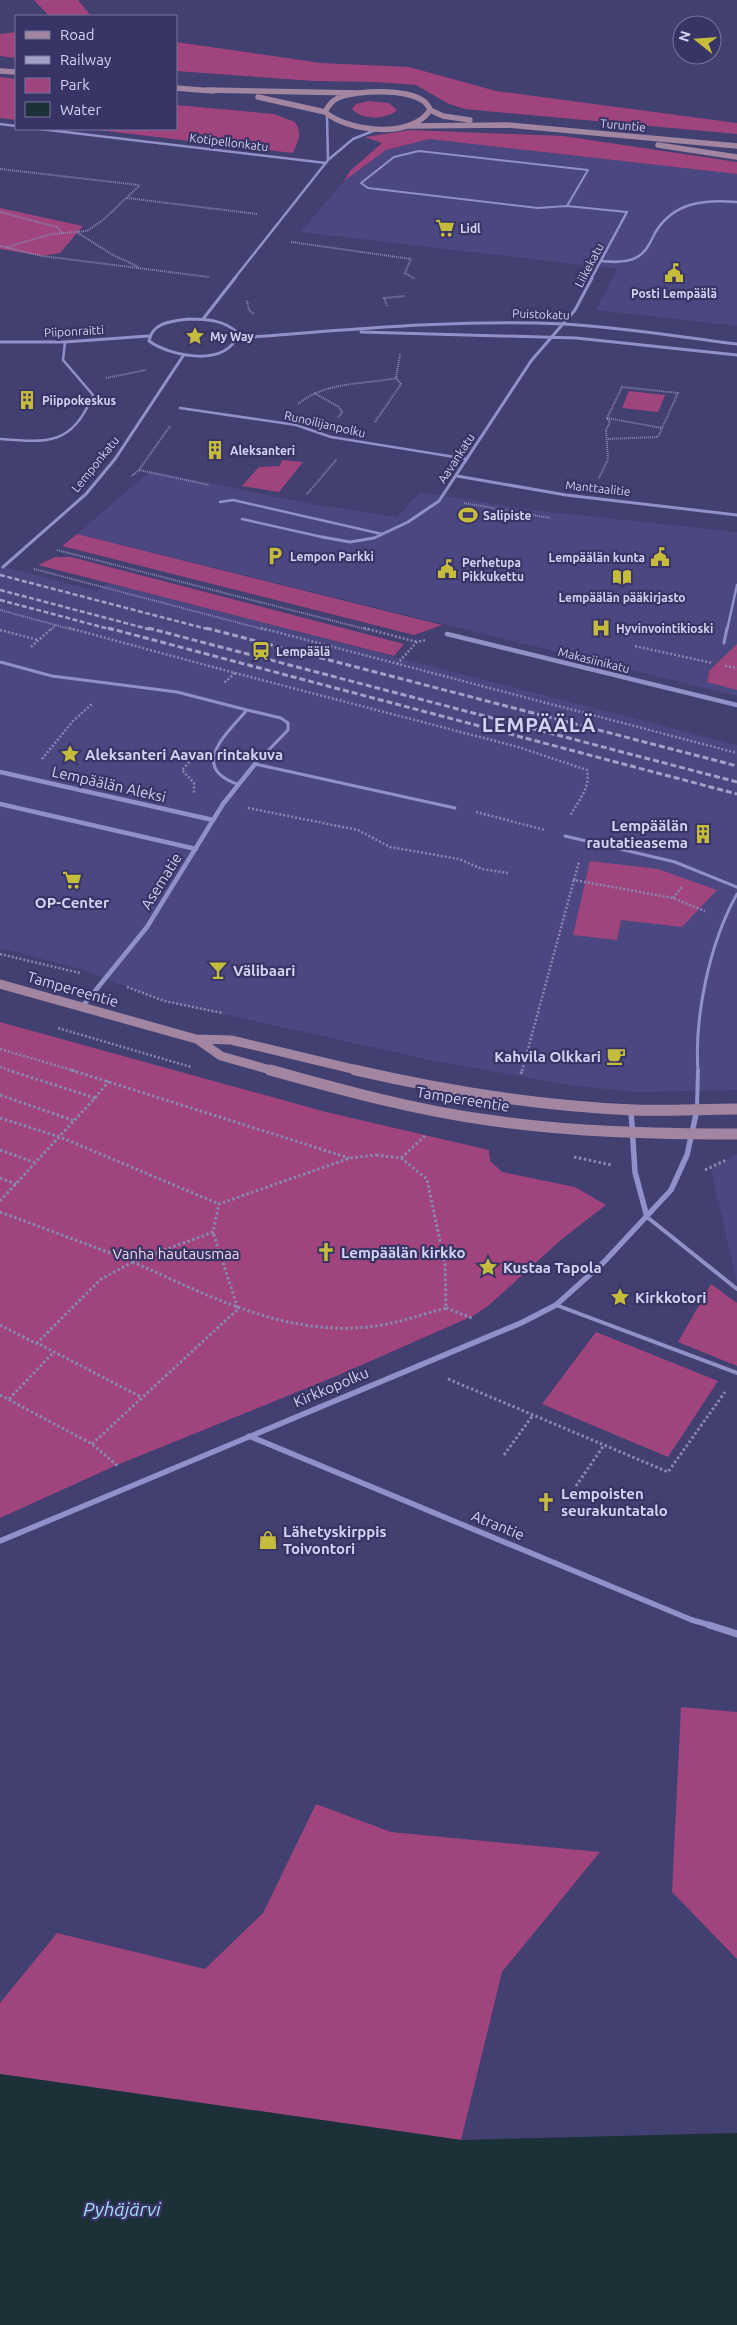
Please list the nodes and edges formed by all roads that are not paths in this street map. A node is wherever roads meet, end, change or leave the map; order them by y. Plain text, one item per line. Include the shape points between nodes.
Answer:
1 (0, 70) edge
2 (15, 72) edge
3 (178, 88) edge
4 (207, 90) junction
5 (360, 93) junction
6 (430, 110) junction
7 (326, 114) junction
8 (0, 124) edge
9 (506, 125) junction
10 (15, 126) edge
11 (408, 126) junction
12 (546, 128) junction
13 (381, 129) junction
14 (49, 130) edge
15 (737, 146) edge
16 (737, 157) edge
17 (327, 162) junction
18 (737, 202) edge
19 (567, 206) junction
20 (627, 212) joint
21 (602, 261) junction
22 (203, 319) junction
23 (565, 324) junction
24 (343, 331) junction
25 (148, 336) junction
26 (552, 337) junction
27 (238, 338) junction
28 (0, 342) edge
29 (65, 342) junction
30 (737, 344) edge
31 (737, 355) edge
32 (183, 356) junction
33 (180, 408) dead end
34 (0, 438) edge
35 (467, 458) junction
36 (457, 476) junction
37 (220, 502) dead end
38 (737, 515) edge
39 (242, 519) dead end
40 (382, 534) junction
41 (322, 537) joint
42 (3, 566) dead end
43 (737, 585) edge
44 (447, 634) dead end
45 (724, 643) dead end
46 (0, 662) edge
47 (737, 705) edge
48 (247, 710) junction
49 (255, 764) junction
50 (0, 772) edge
51 (237, 784) junction
52 (0, 804) edge
53 (455, 808) road end
54 (213, 820) junction
55 (565, 836) road end
56 (196, 849) junction
57 (737, 887) edge
58 (737, 894) edge
59 (725, 919) joint
60 (0, 984) edge
61 (82, 1007) junction
62 (196, 1039) junction
63 (737, 1109) edge
64 (632, 1110) junction
65 (697, 1110) junction
66 (632, 1134) junction
67 (737, 1134) edge
68 (692, 1135) junction
69 (647, 1217) junction
70 (737, 1289) edge
71 (556, 1305) junction
72 (737, 1373) edge
73 (249, 1436) junction
74 (0, 1541) edge
75 (737, 1634) edge

1 - 2 main road
3 - 4 main road
4 - 5 main road
4 - 7 main road via 267,98
5 - 6 main road, Turuntie via 410,96 422,100
5 - 7 main road via 333,100 326,106
6 - 9 main road, Turuntie via 443,116
6 - 11 main road via 426,118
7 - 13 main road, Turuntie via 338,123
7 - 17 street
8 - 10 street
9 - 11 main road, Turuntie
9 - 12 main road, Turuntie
11 - 13 main road, Turuntie
12 - 15 main road, Turuntie
12 - 16 main road
13 - 17 street via 353,139
14 - 17 street, Kotipellonkatu
17 - 22 street
18 - 21 street via 704,200 690,204 667,218 645,253 633,260
19 - 19 lane via 528,207 368,188 361,183 394,157 419,151 588,170
19 - 20 lane
20 - 21 street, Liikekatu
21 - 23 street, Liikekatu
22 - 25 street via 167,323 152,330
22 - 27 street via 226,323 238,333
23 - 24 street, Puistokatu via 405,325
23 - 26 street, Aavankatu
23 - 30 street, Puistokatu
24 - 26 street, Puistokatu
24 - 27 street, Puistokatu
25 - 29 street, Piiponraitti
25 - 32 street via 160,351
26 - 31 street, Puistokatu
26 - 35 street, Aavankatu via 531,361
27 - 32 street via 219,352
28 - 29 street, Piiponraitti
29 - 34 lane via 63,360 92,395 89,404 66,435 54,440 37,442
32 - 42 street, Lemponkatu via 115,459 97,480 49,528
33 - 35 lane, Runoilijanpolku via 304,427 331,437 359,442
35 - 36 street, Aavankatu
36 - 38 street, Manttaalitie via 589,498
36 - 40 street, Aavankatu via 439,501 424,513
37 - 40 lane via 233,500
39 - 41 lane
40 - 41 street, Aavankatu via 350,542
43 - 45 lane
44 - 47 street, Makasiinikatu
46 - 48 lane via 52,676 178,692
48 - 49 lane via 281,718 288,723 288,730
48 - 51 lane via 214,750 212,759 220,777
49 - 51 street, Asematie
49 - 53 lane
50 - 54 street, Lempäälän Aleksi
51 - 54 street, Asematie
52 - 56 street
54 - 56 street, Asematie
55 - 57 lane via 674,862
56 - 61 street, Asematie via 147,927
58 - 59 lane
59 - 65 lane via 706,984 697,1040 701,1090
60 - 61 main road, Tampereentie
61 - 62 main road, Tampereentie
62 - 64 main road, Tampereentie via 231,1040 415,1084 564,1105
62 - 66 main road, Tampereentie via 221,1056 406,1105 560,1129
63 - 65 main road, Tampereentie
64 - 65 main road, Tampereentie
64 - 66 street
65 - 68 street, Kirkkopolku
66 - 68 main road, Tampereentie
66 - 69 street via 635,1172
67 - 68 main road, Tampereentie
68 - 69 street, Kirkkopolku via 677,1181
69 - 70 lane
69 - 71 street, Kirkkopolku
71 - 72 lane
71 - 73 street, Kirkkopolku via 521,1323
73 - 74 street, Kirkkopolku
73 - 75 street, Atrantie via 692,1620

